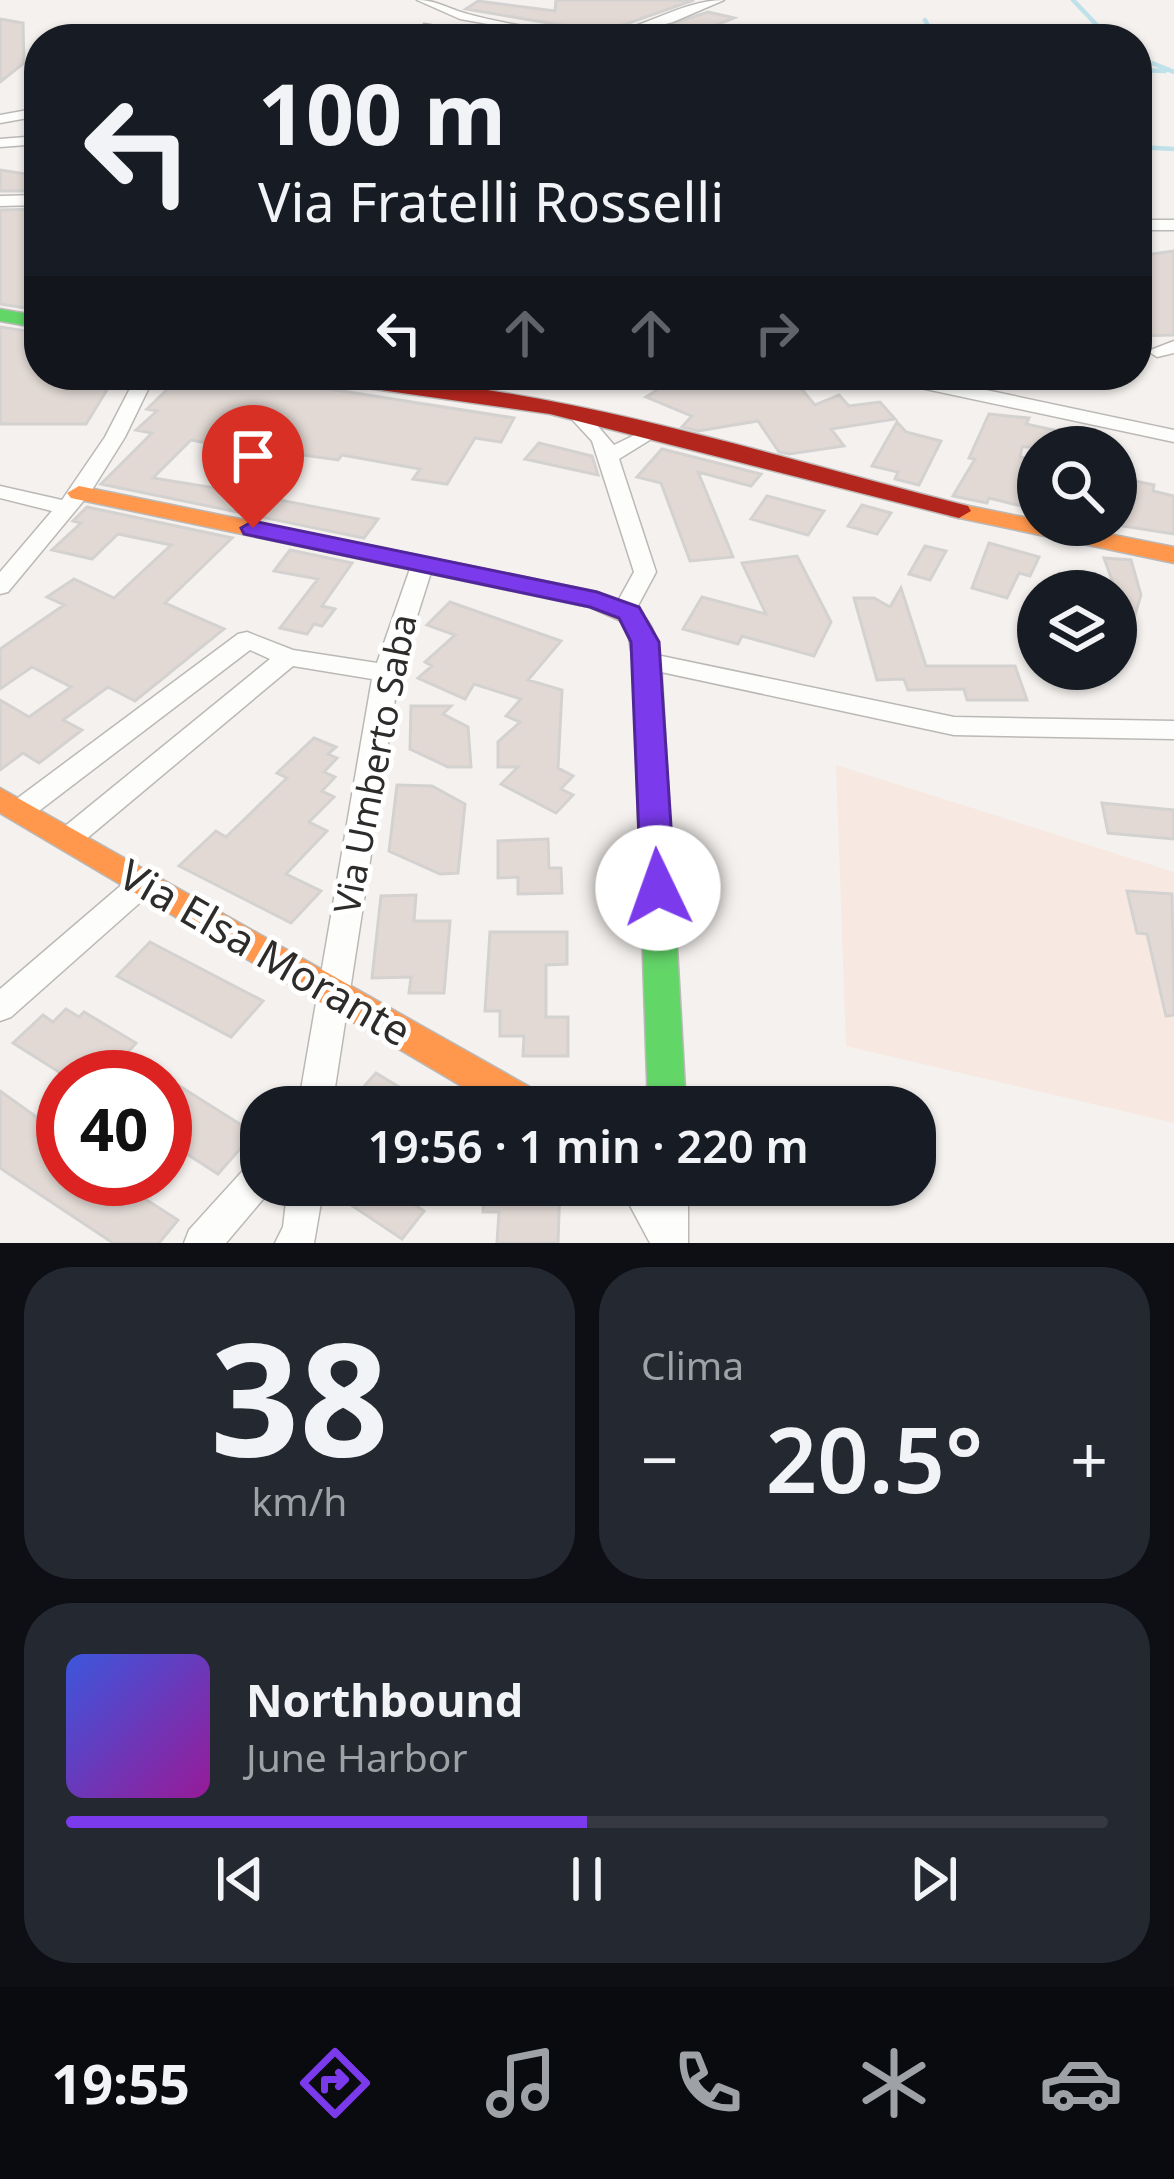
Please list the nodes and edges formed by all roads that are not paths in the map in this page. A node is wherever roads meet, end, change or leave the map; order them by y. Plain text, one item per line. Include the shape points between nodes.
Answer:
1 (423, 0) edge
2 (718, 0) edge
3 (454, 15) junction
4 (433, 24) edge
5 (505, 24) edge
6 (653, 24) edge
7 (138, 390) edge
8 (417, 390) edge
9 (958, 390) edge
10 (577, 414) junction
11 (651, 433) junction
12 (1174, 436) edge
13 (608, 456) junction
14 (0, 492) edge
15 (73, 501) junction
16 (1174, 555) edge
17 (422, 566) junction
18 (0, 587) edge
19 (630, 613) junction
20 (288, 656) junction
21 (646, 662) junction
22 (386, 674) junction
23 (1174, 730) edge
24 (10, 804) edge
25 (69, 838) junction
26 (142, 884) junction
27 (332, 993) junction
28 (0, 1008) edge
29 (318, 1086) edge
30 (494, 1086) edge
31 (666, 1086) edge
32 (240, 1200) edge
33 (303, 1206) edge
34 (649, 1206) edge
35 (670, 1206) edge
36 (202, 1243) edge
37 (293, 1243) edge
38 (671, 1243) edge

1 - 3 street
2 - 6 street
3 - 4 street
3 - 5 street
7 - 15 street
8 - 10 street
9 - 12 street
10 - 11 street
10 - 13 street via 594,426
11 - 13 street
11 - 16 street via 999,521
13 - 19 street via 644,572
14 - 15 street
15 - 17 street
15 - 18 street
17 - 19 street
17 - 22 street, Via Umberto Saba
19 - 21 street
20 - 22 street
20 - 24 street via 247,640
20 - 25 street
21 - 23 street via 954,725
21 - 31 street
22 - 27 street, Via Umberto Saba
24 - 25 street, Via Elsa Morante
25 - 26 street, Via Elsa Morante
26 - 27 street, Via Elsa Morante
26 - 28 street
27 - 29 street, Via Umberto Saba
27 - 30 street, Via Elsa Morante
32 - 36 street
33 - 37 street
34 - 38 street
35 - 38 street

